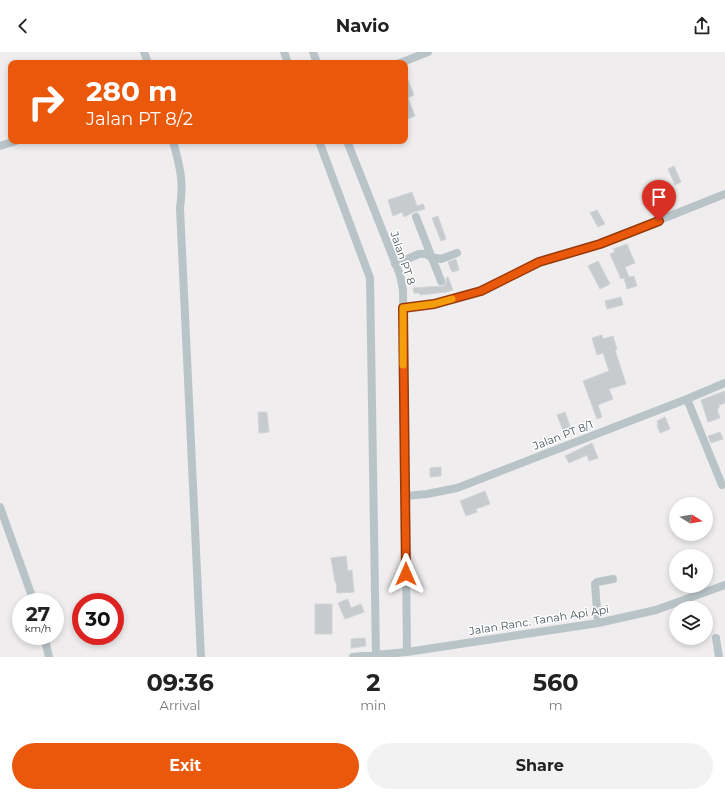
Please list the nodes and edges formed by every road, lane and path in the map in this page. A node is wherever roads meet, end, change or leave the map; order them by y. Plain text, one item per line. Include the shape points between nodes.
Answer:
1 (428, 52) edge
2 (408, 60) edge
3 (174, 144) edge
4 (320, 144) edge
5 (348, 144) edge
6 (725, 194) edge
7 (416, 217) dead end
8 (457, 253) dead end
9 (431, 257) junction
10 (395, 264) junction
11 (441, 281) dead end
12 (403, 308) junction
13 (725, 383) edge
14 (687, 399) junction
15 (722, 485) dead end
16 (405, 496) junction
17 (0, 507) edge
18 (613, 579) dead end
19 (725, 585) edge
20 (31, 593) edge
21 (598, 623) junction
22 (716, 638) dead end
23 (46, 645) edge
24 (407, 652) junction
25 (376, 656) edge
26 (49, 657) edge
27 (201, 657) edge
28 (353, 657) edge
29 (719, 657) edge

1 - 2 street
3 - 27 street via 182,176 183,192 180,208
4 - 25 street via 370,278
5 - 10 street, Jalan PT 8
6 - 12 street via 602,243 539,262 481,291 434,304
7 - 9 street
8 - 9 street via 441,259
9 - 10 street via 419,254
9 - 11 street
10 - 12 street, Jalan PT 8 via 403,290
12 - 16 street, Jalan PT 8
13 - 14 street, Jalan PT 8/1
14 - 15 street
14 - 16 street, Jalan PT 8/1 via 457,488
16 - 24 street, Jalan PT 8
17 - 20 street
18 - 21 street via 595,584
19 - 21 street, Jalan Ranc. Tanah Api Api via 656,610
21 - 24 street, Jalan Ranc. Tanah Api Api
22 - 29 street
23 - 26 street
24 - 25 street, Jalan Ranc. Tanah Api Api
25 - 28 street, Jalan Ranc. Tanah Api Api

